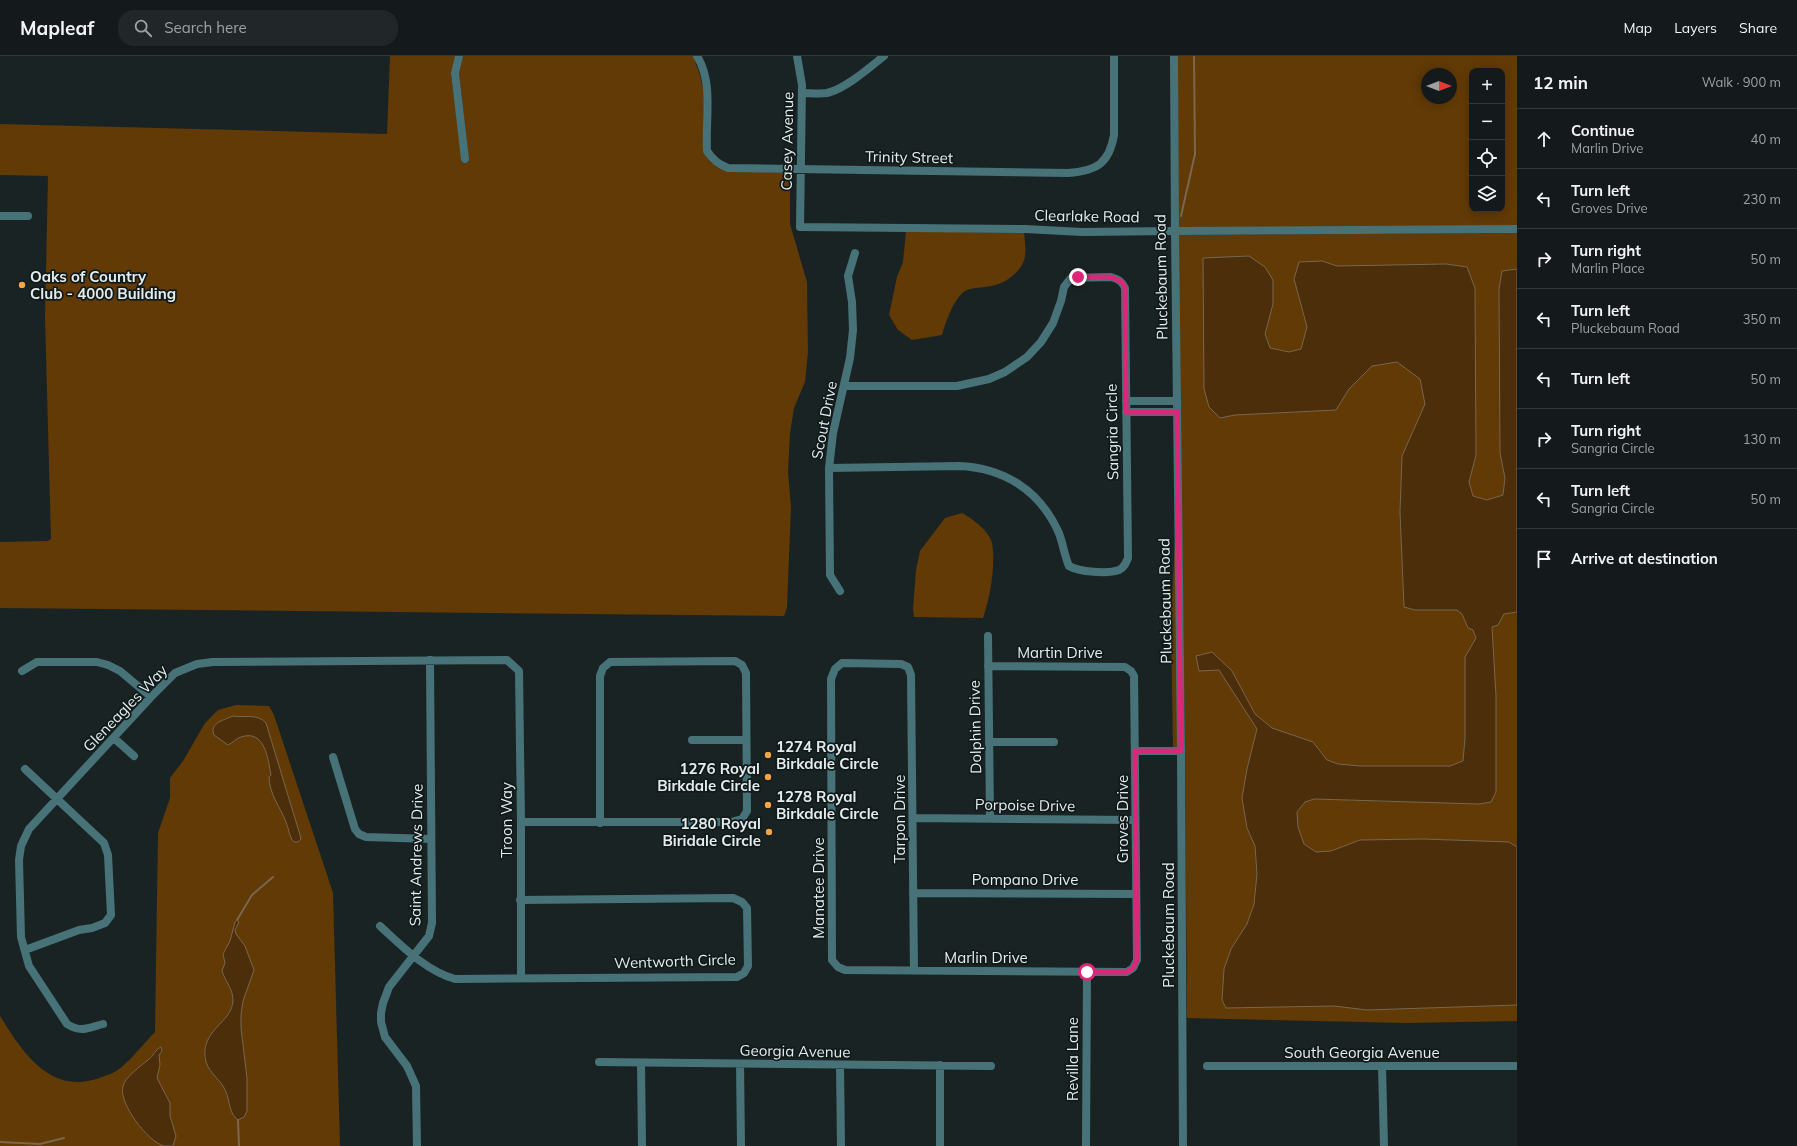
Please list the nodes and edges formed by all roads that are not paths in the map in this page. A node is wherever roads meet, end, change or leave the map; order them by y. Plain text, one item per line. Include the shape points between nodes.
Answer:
1 (459, 56) edge
2 (697, 56) edge
3 (797, 56) edge
4 (884, 56) edge
5 (1114, 56) edge
6 (1174, 56) edge
7 (802, 94) junction
8 (465, 159) dead end
9 (801, 170) junction
10 (0, 216) edge
11 (28, 216) dead end
12 (800, 227) joint
13 (1517, 229) edge
14 (1175, 232) junction
15 (855, 253) dead end
16 (845, 386) junction
17 (1126, 401) junction
18 (1177, 401) junction
19 (1126, 412) junction
20 (1177, 412) junction
21 (829, 468) junction
22 (840, 591) dead end
23 (988, 636) dead end
24 (430, 660) junction
25 (513, 664) joint
26 (988, 666) junction
27 (908, 668) joint
28 (22, 671) dead end
29 (1131, 671) joint
30 (151, 697) junction
31 (114, 738) junction
32 (692, 740) dead end
33 (746, 740) junction
34 (989, 742) junction
35 (1054, 742) dead end
36 (1135, 751) junction
37 (1181, 751) junction
38 (134, 756) dead end
39 (333, 757) dead end
40 (25, 769) dead end
41 (57, 800) junction
42 (914, 818) junction
43 (990, 818) junction
44 (1135, 820) junction
45 (521, 822) junction
46 (600, 823) junction
47 (431, 839) junction
48 (913, 893) junction
49 (1136, 894) junction
50 (520, 900) junction
51 (380, 926) dead end
52 (25, 950) junction
53 (413, 955) junction
54 (838, 967) joint
55 (1133, 968) joint
56 (914, 971) junction
57 (1087, 972) junction
58 (521, 978) junction
59 (103, 1024) dead end
60 (599, 1062) dead end
61 (641, 1064) junction
62 (740, 1064) junction
63 (840, 1065) junction
64 (940, 1065) junction
65 (991, 1066) dead end
66 (1207, 1066) dead end
67 (1382, 1066) junction
68 (1517, 1066) edge
69 (417, 1146) edge
70 (642, 1146) edge
71 (741, 1146) edge
72 (841, 1146) edge
73 (940, 1146) edge
74 (1086, 1146) edge
75 (1183, 1146) edge
76 (1384, 1146) edge

1 - 8 street via 455,73
2 - 9 street, Trinity Street via 704,74 707,94 706,139 707,151 712,159 736,169
3 - 7 street, Casey Avenue
4 - 7 street via 834,90
5 - 9 street, Trinity Street via 1112,148 1106,159 1087,171 1068,173
6 - 14 street, Pluckebaum Road
7 - 9 street, Casey Avenue
9 - 12 street, Casey Avenue
10 - 11 street
12 - 14 street, Clearlake Road
13 - 14 street, Clearlake Road
14 - 18 street, Pluckebaum Road
15 - 16 street, Scout Drive via 848,276 852,302 852,330
16 - 17 street, Sangria Circle via 957,386 989,380 1006,372 1041,342 1053,323 1071,278 1111,277 1122,282 1125,288
16 - 21 street, Scout Drive via 833,433
17 - 18 street
17 - 19 street, Sangria Circle
18 - 20 street, Pluckebaum Road
19 - 20 street
19 - 21 street, Sangria Circle via 1128,558 1126,564 1115,571 1080,571 1069,566 1059,532 1036,498 1015,481 996,472 959,466
20 - 37 street, Pluckebaum Road
21 - 22 street, Scout Drive via 830,575
23 - 26 street, Dolphin Drive
24 - 25 street, Gleneagles Way via 507,660
24 - 30 street, Gleneagles Way via 196,664 175,673
24 - 47 street, Saint Andrews Drive
25 - 45 street, Troon Way via 518,671
26 - 29 street, Martin Drive via 1125,666
26 - 34 street, Dolphin Drive
27 - 42 street, Tarpon Drive via 911,675
27 - 54 street, Manatee Drive via 901,664 842,663 835,669 831,679 832,960
28 - 30 street via 37,662 97,662 120,671
29 - 36 street, Groves Drive via 1134,676
30 - 31 street, Gleneagles Way
31 - 38 street
31 - 41 street, Gleneagles Way
32 - 33 street
33 - 46 street via 747,811 742,818 731,822
33 - 46 street via 746,673 742,665 735,660 610,662 603,668 600,676
34 - 35 street
34 - 43 street, Dolphin Drive
36 - 37 street
36 - 44 street, Groves Drive
37 - 75 street, Pluckebaum Road
39 - 47 street via 355,829 360,834 366,837
40 - 41 street
41 - 52 street, Gleneagles Way via 29,829 21,846 21,937
41 - 52 street via 104,843 108,855 111,915 105,922 92,928 79,930
42 - 43 street, Porpoise Drive
42 - 48 street, Tarpon Drive
43 - 44 street, Porpoise Drive
44 - 49 street, Groves Drive
45 - 46 street
45 - 50 street, Troon Way
47 - 53 street, Saint Andrews Drive via 432,923 429,936
48 - 49 street, Pompano Drive
48 - 56 street, Tarpon Drive
49 - 55 street, Groves Drive via 1137,960
50 - 58 street, Troon Way
50 - 58 street, Wentworth Circle via 733,898 747,908 748,966 744,973 737,976
51 - 53 street, Wentworth Circle
52 - 59 street, Gleneagles Way via 30,966 67,1024 83,1030
53 - 58 street, Wentworth Circle via 442,975 456,979
53 - 69 street, Saint Andrews Drive via 387,991 381,1022 389,1045 407,1066 416,1086
54 - 56 street, Marlin Drive via 845,970
55 - 57 street, Marlin Drive via 1127,972
56 - 57 street, Marlin Drive
57 - 74 street, Revilla Lane
60 - 61 street, Georgia Avenue
61 - 62 street, Georgia Avenue
61 - 70 street
62 - 63 street, Georgia Avenue
62 - 71 street
63 - 64 street, Georgia Avenue
63 - 72 street
64 - 65 street, Georgia Avenue
64 - 73 street
66 - 67 street, South Georgia Avenue
67 - 68 street, South Georgia Avenue
67 - 76 street

